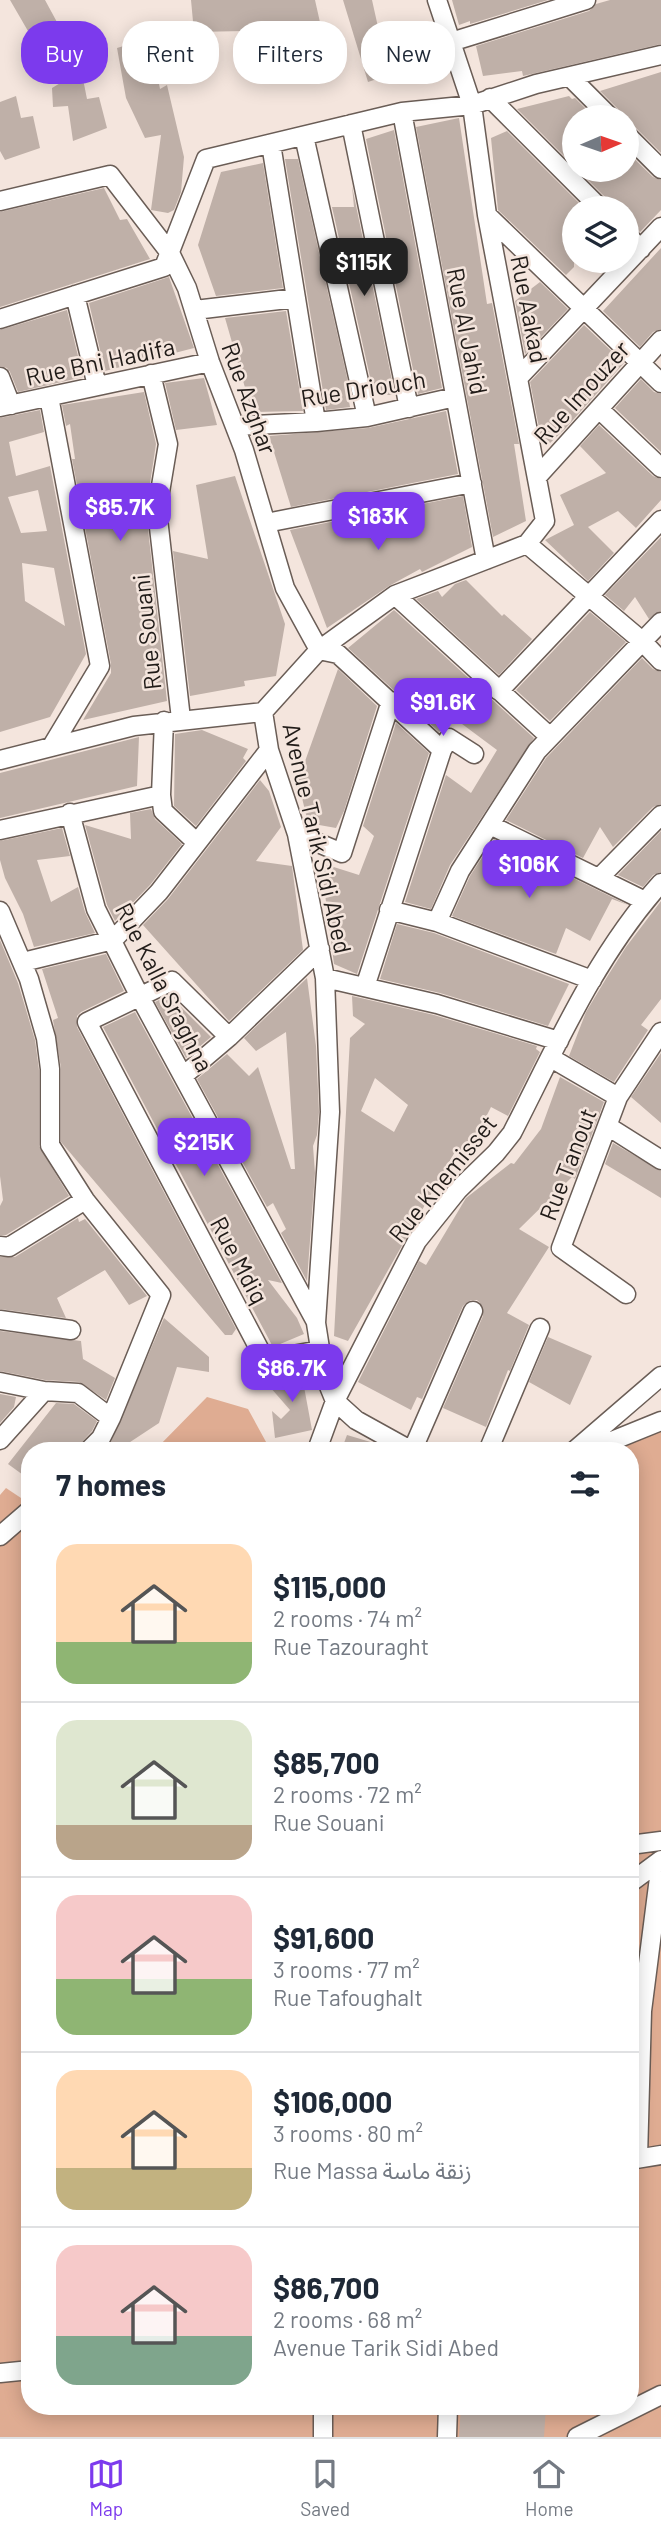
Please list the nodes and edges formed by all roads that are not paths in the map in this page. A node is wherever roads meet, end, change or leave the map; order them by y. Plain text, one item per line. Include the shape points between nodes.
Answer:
1 (437, 0) edge
2 (586, 0) edge
3 (444, 21) edge
4 (455, 41) edge
5 (455, 54) edge
6 (659, 59) edge
7 (570, 77) junction
8 (490, 97) junction
9 (472, 105) junction
10 (598, 105) edge
11 (402, 112) junction
12 (351, 124) junction
13 (304, 136) junction
14 (271, 144) junction
15 (639, 147) edge
16 (661, 169) edge
17 (588, 196) edge
18 (0, 201) edge
19 (487, 215) junction
20 (661, 227) edge
21 (641, 248) joint
22 (170, 253) junction
23 (75, 295) junction
24 (296, 298) junction
25 (584, 308) junction
26 (195, 310) junction
27 (0, 319) edge
28 (661, 340) edge
29 (210, 362) junction
30 (640, 363) junction
31 (151, 374) junction
32 (0, 377) edge
33 (518, 378) junction
34 (661, 383) edge
35 (97, 386) junction
36 (49, 397) junction
37 (455, 397) junction
38 (6, 406) edge
39 (409, 408) junction
40 (599, 409) junction
41 (367, 416) junction
42 (316, 422) junction
43 (235, 425) junction
44 (661, 468) edge
45 (537, 477) junction
46 (472, 483) junction
47 (661, 521) edge
48 (266, 523) junction
49 (527, 544) junction
50 (486, 560) junction
51 (395, 595) junction
52 (588, 596) junction
53 (661, 622) edge
54 (642, 641) junction
55 (319, 649) junction
56 (661, 661) edge
57 (499, 691) junction
58 (391, 701) junction
59 (263, 712) junction
60 (172, 720) junction
61 (549, 736) junction
62 (52, 746) junction
63 (269, 750) junction
64 (442, 750) junction
65 (474, 754) dead end
66 (0, 760) edge
67 (160, 795) junction
68 (70, 813) junction
69 (661, 815) edge
70 (490, 825) junction
71 (0, 830) edge
72 (296, 834) junction
73 (196, 842) junction
74 (598, 878) junction
75 (661, 883) edge
76 (645, 901) junction
77 (388, 910) junction
78 (2, 919) edge
79 (437, 922) junction
80 (113, 940) junction
81 (320, 949) junction
82 (23, 962) junction
83 (325, 978) junction
84 (592, 980) junction
85 (365, 987) junction
86 (140, 997) junction
87 (661, 1031) edge
88 (229, 1037) junction
89 (559, 1041) junction
90 (551, 1058) junction
91 (183, 1076) junction
92 (618, 1097) junction
93 (609, 1126) junction
94 (661, 1160) edge
95 (85, 1200) junction
96 (0, 1246) edge
97 (626, 1294) dead end
98 (473, 1311) dead end
99 (0, 1320) edge
100 (316, 1323) junction
101 (540, 1328) dead end
102 (71, 1329) dead end
103 (320, 1350) junction
104 (661, 1376) edge
105 (0, 1382) edge
106 (44, 1391) junction
107 (335, 1401) junction
108 (111, 1418) junction
109 (661, 1421) edge
110 (0, 1440) edge
111 (96, 1442) edge
112 (320, 1442) edge
113 (396, 1442) edge
114 (416, 1442) edge
115 (492, 1442) edge
116 (584, 1442) edge
117 (609, 1442) edge
118 (21, 1518) edge
119 (0, 1536) edge
120 (661, 1841) edge
121 (639, 1844) edge
122 (661, 1861) edge
123 (639, 1877) edge
124 (639, 1998) edge
125 (661, 2155) edge
126 (639, 2158) edge
127 (21, 2371) edge
128 (0, 2373) edge
129 (661, 2395) edge
130 (639, 2406) edge
131 (323, 2415) edge
132 (448, 2415) edge
133 (621, 2415) edge
134 (323, 2437) edge
135 (447, 2437) edge
136 (577, 2437) edge

1 - 3 street, Rue Aakad
2 - 4 street
5 - 9 street, Rue Aakad
6 - 7 street
7 - 8 street
7 - 10 street
8 - 9 street
8 - 17 street
9 - 11 street
9 - 19 street, Rue Aakad
11 - 12 street
11 - 37 street, Rue Al Jahid
12 - 13 street
12 - 39 street
13 - 14 street
13 - 41 street
14 - 22 street via 206,159
14 - 24 street
15 - 16 street
18 - 22 street, Rue Azghar via 110,175
19 - 25 street
19 - 33 street, Rue Aakad
20 - 21 street
21 - 25 street
22 - 23 street via 164,267
22 - 26 street, Rue Azghar
23 - 27 street
23 - 35 street
24 - 26 street
24 - 42 street
25 - 30 street
25 - 33 street
26 - 29 street, Rue Azghar
28 - 30 street, Rue Imouzer
29 - 31 street, Rue Bni Hadifa
29 - 43 street, Rue Azghar
30 - 34 street
30 - 40 street, Rue Imouzer
31 - 35 street, Rue Bni Hadifa
31 - 60 street, Rue Souani via 168,444 157,510
32 - 38 street
33 - 45 street, Rue Aakad
35 - 36 street, Rue Bni Hadifa
36 - 38 street, Rue Bni Hadifa
36 - 62 street via 100,666
37 - 39 street, Rue Driouch
37 - 46 street, Rue Al Jahid
39 - 41 street, Rue Driouch
40 - 44 street
40 - 45 street, Rue Imouzer
41 - 42 street, Rue Driouch
42 - 43 street, Rue Driouch
43 - 48 street, Rue Azghar
45 - 49 street, Rue Aakad via 545,521
46 - 48 street
46 - 50 street, Rue Al Jahid
47 - 52 street
48 - 55 street, Rue Azghar via 285,588
49 - 50 street
49 - 52 street
50 - 51 street
51 - 55 street
51 - 57 street
52 - 54 street
52 - 57 street
53 - 54 street
54 - 56 street
54 - 61 street
55 - 58 street via 338,654
55 - 59 street
57 - 61 street
58 - 64 street
58 - 72 street via 342,853
59 - 60 street, Avenue Tarik Sidi Abed
59 - 63 street, Avenue Tarik Sidi Abed
60 - 62 street, Avenue Tarik Sidi Abed
60 - 67 street, Rue Souani
61 - 70 street
62 - 66 street, Avenue Tarik Sidi Abed
63 - 72 street, Avenue Tarik Sidi Abed
63 - 73 street
64 - 65 street via 449,738
64 - 77 street
67 - 68 street
67 - 73 street via 163,811
68 - 71 street
68 - 80 street, Rue Kalla Sraghna via 96,909
69 - 74 street
70 - 74 street
70 - 79 street via 460,871
72 - 81 street, Avenue Tarik Sidi Abed
73 - 80 street via 159,892
74 - 76 street
75 - 76 street, Rue Khemisset
76 - 84 street, Rue Khemisset
77 - 79 street
77 - 85 street
78 - 82 street
79 - 84 street
80 - 82 street
80 - 86 street, Rue Kalla Sraghna
81 - 83 street, Avenue Tarik Sidi Abed
81 - 88 street
82 - 95 street via 50,1069 50,1145
83 - 85 street
83 - 100 street, Avenue Tarik Sidi Abed via 330,1112
84 - 89 street, Rue Khemisset
85 - 89 street
86 - 88 street via 172,981
86 - 91 street, Rue Kalla Sraghna
86 - 103 street, Rue Mdiq via 87,1023 265,1360
87 - 92 street, Rue Tanout
88 - 91 street
89 - 90 street, Rue Khemisset
90 - 92 street
90 - 107 street, Rue Khemisset via 512,1133 417,1241
91 - 100 street, Rue Kalla Sraghna
92 - 93 street, Rue Tanout
93 - 94 street
93 - 97 street, Rue Tanout via 561,1248
95 - 96 street via 9,1247
95 - 108 street via 161,1295
98 - 114 street
99 - 102 street
100 - 103 street, Avenue Tarik Sidi Abed
101 - 115 street
103 - 107 street, Avenue Tarik Sidi Abed
104 - 116 street
105 - 106 street
106 - 108 street via 79,1393
106 - 110 street
107 - 112 street, Rue Khemisset
107 - 113 street via 356,1420
108 - 111 street
109 - 117 street
118 - 119 street
120 - 121 street
122 - 123 street
122 - 124 street
125 - 126 street
127 - 128 street
129 - 130 street
131 - 134 street
132 - 135 street
133 - 136 street

